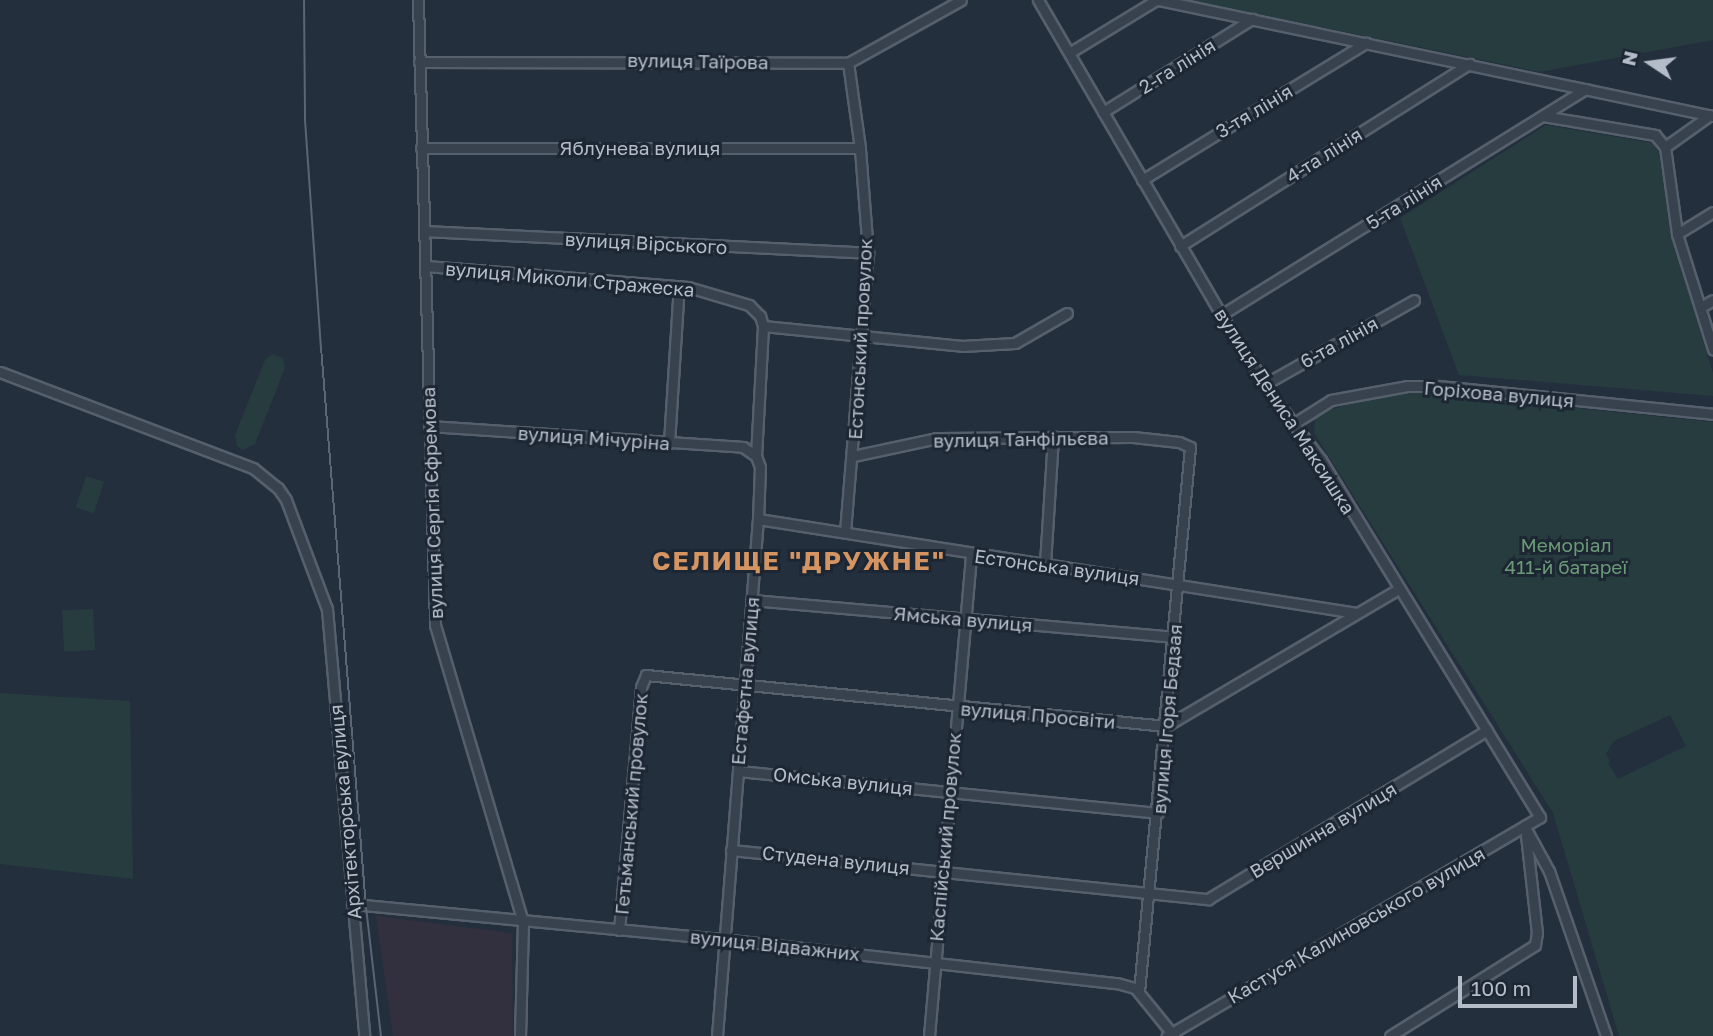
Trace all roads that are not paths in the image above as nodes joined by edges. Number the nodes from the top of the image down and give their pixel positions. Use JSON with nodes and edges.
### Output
{"nodes":[{"id":1,"x":418,"y":0,"type":"edge"},
{"id":2,"x":961,"y":0,"type":"edge"},
{"id":3,"x":1038,"y":0,"type":"edge"},
{"id":4,"x":1158,"y":0,"type":"edge"},
{"id":5,"x":1252,"y":19,"type":"junction"},
{"id":6,"x":1366,"y":43,"type":"junction"},
{"id":7,"x":1069,"y":53,"type":"junction"},
{"id":8,"x":419,"y":62,"type":"junction"},
{"id":9,"x":848,"y":63,"type":"junction"},
{"id":10,"x":1469,"y":64,"type":"junction"},
{"id":11,"x":1586,"y":89,"type":"junction"},
{"id":12,"x":1103,"y":112,"type":"junction"},
{"id":13,"x":1543,"y":116,"type":"junction"},
{"id":14,"x":1712,"y":116,"type":"edge"},
{"id":15,"x":1665,"y":147,"type":"junction"},
{"id":16,"x":421,"y":148,"type":"junction"},
{"id":17,"x":860,"y":148,"type":"junction"},
{"id":18,"x":1142,"y":180,"type":"junction"},
{"id":19,"x":1713,"y":212,"type":"edge"},
{"id":20,"x":424,"y":231,"type":"junction"},
{"id":21,"x":1677,"y":234,"type":"junction"},
{"id":22,"x":1180,"y":246,"type":"junction"},
{"id":23,"x":868,"y":253,"type":"junction"},
{"id":24,"x":426,"y":266,"type":"junction"},
{"id":25,"x":679,"y":286,"type":"junction"},
{"id":26,"x":1414,"y":300,"type":"dead end"},
{"id":27,"x":1713,"y":300,"type":"edge"},
{"id":28,"x":1701,"y":307,"type":"junction"},
{"id":29,"x":1067,"y":313,"type":"dead end"},
{"id":30,"x":1221,"y":314,"type":"junction"},
{"id":31,"x":764,"y":326,"type":"junction"},
{"id":32,"x":863,"y":338,"type":"junction"},
{"id":33,"x":1713,"y":349,"type":"edge"},
{"id":34,"x":0,"y":372,"type":"edge"},
{"id":35,"x":1265,"y":384,"type":"junction"},
{"id":36,"x":1713,"y":414,"type":"edge"},
{"id":37,"x":1293,"y":424,"type":"junction"},
{"id":38,"x":429,"y":426,"type":"junction"},
{"id":39,"x":1053,"y":436,"type":"junction"},
{"id":40,"x":669,"y":443,"type":"junction"},
{"id":41,"x":1190,"y":447,"type":"joint"},
{"id":42,"x":756,"y":456,"type":"junction"},
{"id":43,"x":853,"y":456,"type":"junction"},
{"id":44,"x":758,"y":519,"type":"junction"},
{"id":45,"x":845,"y":532,"type":"junction"},
{"id":46,"x":971,"y":554,"type":"junction"},
{"id":47,"x":1045,"y":564,"type":"junction"},
{"id":48,"x":1179,"y":585,"type":"junction"},
{"id":49,"x":1399,"y":589,"type":"junction"},
{"id":50,"x":752,"y":600,"type":"junction"},
{"id":51,"x":1357,"y":613,"type":"junction"},
{"id":52,"x":964,"y":620,"type":"junction"},
{"id":53,"x":1175,"y":637,"type":"junction"},
{"id":54,"x":643,"y":679,"type":"joint"},
{"id":55,"x":746,"y":684,"type":"junction"},
{"id":56,"x":956,"y":708,"type":"junction"},
{"id":57,"x":1166,"y":726,"type":"junction"},
{"id":58,"x":1487,"y":730,"type":"junction"},
{"id":59,"x":738,"y":771,"type":"junction"},
{"id":60,"x":948,"y":792,"type":"junction"},
{"id":61,"x":1157,"y":813,"type":"junction"},
{"id":62,"x":1540,"y":817,"type":"joint"},
{"id":63,"x":1525,"y":826,"type":"junction"},
{"id":64,"x":731,"y":850,"type":"junction"},
{"id":65,"x":942,"y":871,"type":"junction"},
{"id":66,"x":1150,"y":894,"type":"junction"},
{"id":67,"x":352,"y":904,"type":"junction"},
{"id":68,"x":523,"y":922,"type":"junction"},
{"id":69,"x":620,"y":930,"type":"junction"},
{"id":70,"x":722,"y":939,"type":"junction"},
{"id":71,"x":934,"y":961,"type":"junction"},
{"id":72,"x":1139,"y":992,"type":"junction"},
{"id":73,"x":1171,"y":1035,"type":"edge"},
{"id":74,"x":364,"y":1036,"type":"edge"},
{"id":75,"x":520,"y":1036,"type":"edge"},
{"id":76,"x":717,"y":1036,"type":"edge"},
{"id":77,"x":929,"y":1036,"type":"edge"},
{"id":78,"x":1390,"y":1036,"type":"edge"},
{"id":79,"x":1606,"y":1036,"type":"edge"}],
"edges":[{"from":1,"to":8,"type":"street","name":"вулиця Сергія Єфремова"},
{"from":2,"to":9,"type":"street","name":"вулиця Таїрова"},
{"from":3,"to":7,"type":"street","name":"вулиця Дениса Максишка"},
{"from":4,"to":5,"type":"street"},
{"from":4,"to":7,"type":"street"},
{"from":5,"to":6,"type":"street"},
{"from":5,"to":12,"type":"street","name":"2-га лінія"},
{"from":6,"to":10,"type":"street"},
{"from":6,"to":18,"type":"street","name":"3-тя лінія"},
{"from":7,"to":12,"type":"street","name":"вулиця Дениса Максишка"},
{"from":8,"to":9,"type":"street","name":"вулиця Таїрова"},
{"from":8,"to":16,"type":"street","name":"вулиця Сергія Єфремова"},
{"from":9,"to":17,"type":"street","name":"Естонський провулок"},
{"from":10,"to":11,"type":"street"},
{"from":10,"to":22,"type":"street","name":"4-та лінія"},
{"from":11,"to":13,"type":"street","name":"5-та лінія"},
{"from":11,"to":14,"type":"street"},
{"from":12,"to":18,"type":"street","name":"вулиця Дениса Максишка"},
{"from":13,"to":15,"type":"street"},
{"from":13,"to":30,"type":"street","name":"5-та лінія"},
{"from":14,"to":15,"type":"street"},
{"from":15,"to":21,"type":"street"},
{"from":16,"to":17,"type":"street","name":"Яблунева вулиця"},
{"from":16,"to":20,"type":"street","name":"вулиця Сергія Єфремова"},
{"from":17,"to":23,"type":"street","name":"Естонський провулок"},
{"from":18,"to":22,"type":"street","name":"вулиця Дениса Максишка"},
{"from":19,"to":21,"type":"street"},
{"from":20,"to":23,"type":"street","name":"вулиця Вірського"},
{"from":20,"to":24,"type":"street","name":"вулиця Сергія Єфремова"},
{"from":21,"to":28,"type":"street"},
{"from":22,"to":30,"type":"street","name":"вулиця Дениса Максишка"},
{"from":23,"to":32,"type":"street","name":"Естонський провулок"},
{"from":24,"to":25,"type":"street","name":"вулиця Миколи Стражеска"},
{"from":24,"to":38,"type":"street","name":"вулиця Сергія Єфремова"},
{"from":25,"to":31,"type":"street","name":"вулиця Миколи Стражеска"},
{"from":25,"to":40,"type":"street"},
{"from":26,"to":35,"type":"street","name":"6-та лінія"},
{"from":27,"to":28,"type":"street"},
{"from":28,"to":33,"type":"street"},
{"from":29,"to":32,"type":"street"},
{"from":30,"to":35,"type":"street","name":"вулиця Дениса Максишка"},
{"from":31,"to":32,"type":"street"},
{"from":31,"to":42,"type":"street","name":"Естафетна вулиця"},
{"from":32,"to":43,"type":"street","name":"Естонський провулок"},
{"from":34,"to":67,"type":"street","name":"Архітекторська вулиця"},
{"from":35,"to":37,"type":"street","name":"вулиця Дениса Максишка"},
{"from":36,"to":37,"type":"street","name":"Горіхова вулиця"},
{"from":37,"to":49,"type":"street","name":"вулиця Дениса Максишка"},
{"from":38,"to":40,"type":"street","name":"вулиця Мічуріна"},
{"from":38,"to":68,"type":"street","name":"вулиця Сергія Єфремова"},
{"from":39,"to":41,"type":"street","name":"вулиця Танфільєва"},
{"from":39,"to":43,"type":"street","name":"вулиця Танфільєва"},
{"from":39,"to":47,"type":"street"},
{"from":40,"to":42,"type":"street","name":"вулиця Мічуріна"},
{"from":41,"to":48,"type":"street","name":"вулиця Ігоря Бедзая"},
{"from":42,"to":44,"type":"street","name":"Естафетна вулиця"},
{"from":43,"to":45,"type":"street","name":"Естонський провулок"},
{"from":44,"to":45,"type":"street","name":"Естонська вулиця"},
{"from":44,"to":50,"type":"street","name":"Естафетна вулиця"},
{"from":45,"to":46,"type":"street","name":"Естонська вулиця"},
{"from":46,"to":47,"type":"street","name":"Естонська вулиця"},
{"from":46,"to":52,"type":"street","name":"Каспійський провулок"},
{"from":47,"to":48,"type":"street","name":"Естонська вулиця"},
{"from":48,"to":51,"type":"street","name":"Естонська вулиця"},
{"from":48,"to":53,"type":"street","name":"вулиця Ігоря Бедзая"},
{"from":49,"to":51,"type":"street"},
{"from":49,"to":58,"type":"street","name":"вулиця Дениса Максишка"},
{"from":50,"to":52,"type":"street","name":"Ямська вулиця"},
{"from":50,"to":55,"type":"street","name":"Естафетна вулиця"},
{"from":51,"to":57,"type":"street"},
{"from":52,"to":53,"type":"street","name":"Ямська вулиця"},
{"from":52,"to":56,"type":"street","name":"Каспійський провулок"},
{"from":53,"to":57,"type":"street","name":"вулиця Ігоря Бедзая"},
{"from":54,"to":55,"type":"street","name":"вулиця Просвіти"},
{"from":54,"to":69,"type":"street","name":"Гетьманський провулок"},
{"from":55,"to":56,"type":"street","name":"вулиця Просвіти"},
{"from":55,"to":59,"type":"street","name":"Естафетна вулиця"},
{"from":56,"to":57,"type":"street","name":"вулиця Просвіти"},
{"from":56,"to":60,"type":"street","name":"Каспійський провулок"},
{"from":57,"to":61,"type":"street","name":"вулиця Ігоря Бедзая"},
{"from":58,"to":62,"type":"street","name":"вулиця Дениса Максишка"},
{"from":58,"to":66,"type":"street","name":"Вершинна вулиця"},
{"from":59,"to":60,"type":"street","name":"Омська вулиця"},
{"from":59,"to":64,"type":"street","name":"Естафетна вулиця"},
{"from":60,"to":61,"type":"street","name":"Омська вулиця"},
{"from":60,"to":65,"type":"street","name":"Каспійський провулок"},
{"from":61,"to":66,"type":"street","name":"вулиця Ігоря Бедзая"},
{"from":62,"to":63,"type":"street","name":"Кастуся Калиновського вулиця"},
{"from":63,"to":73,"type":"street","name":"Кастуся Калиновського вулиця"},
{"from":63,"to":78,"type":"street"},
{"from":63,"to":79,"type":"street"},
{"from":64,"to":65,"type":"street","name":"Студена вулиця"},
{"from":64,"to":70,"type":"street","name":"Естафетна вулиця"},
{"from":65,"to":66,"type":"street","name":"Студена вулиця"},
{"from":65,"to":71,"type":"street","name":"Каспійський провулок"},
{"from":66,"to":72,"type":"street","name":"вулиця Ігоря Бедзая"},
{"from":67,"to":68,"type":"street","name":"вулиця Відважних"},
{"from":67,"to":74,"type":"street","name":"Архітекторська вулиця"},
{"from":68,"to":69,"type":"street","name":"вулиця Відважних"},
{"from":68,"to":75,"type":"street","name":"вулиця Сергія Єфремова"},
{"from":69,"to":70,"type":"street","name":"вулиця Відважних"},
{"from":70,"to":71,"type":"street","name":"вулиця Відважних"},
{"from":70,"to":76,"type":"street","name":"Естафетна вулиця"},
{"from":71,"to":72,"type":"street","name":"вулиця Відважних"},
{"from":71,"to":77,"type":"street","name":"Каспійський провулок"},
{"from":72,"to":73,"type":"street"}]}
